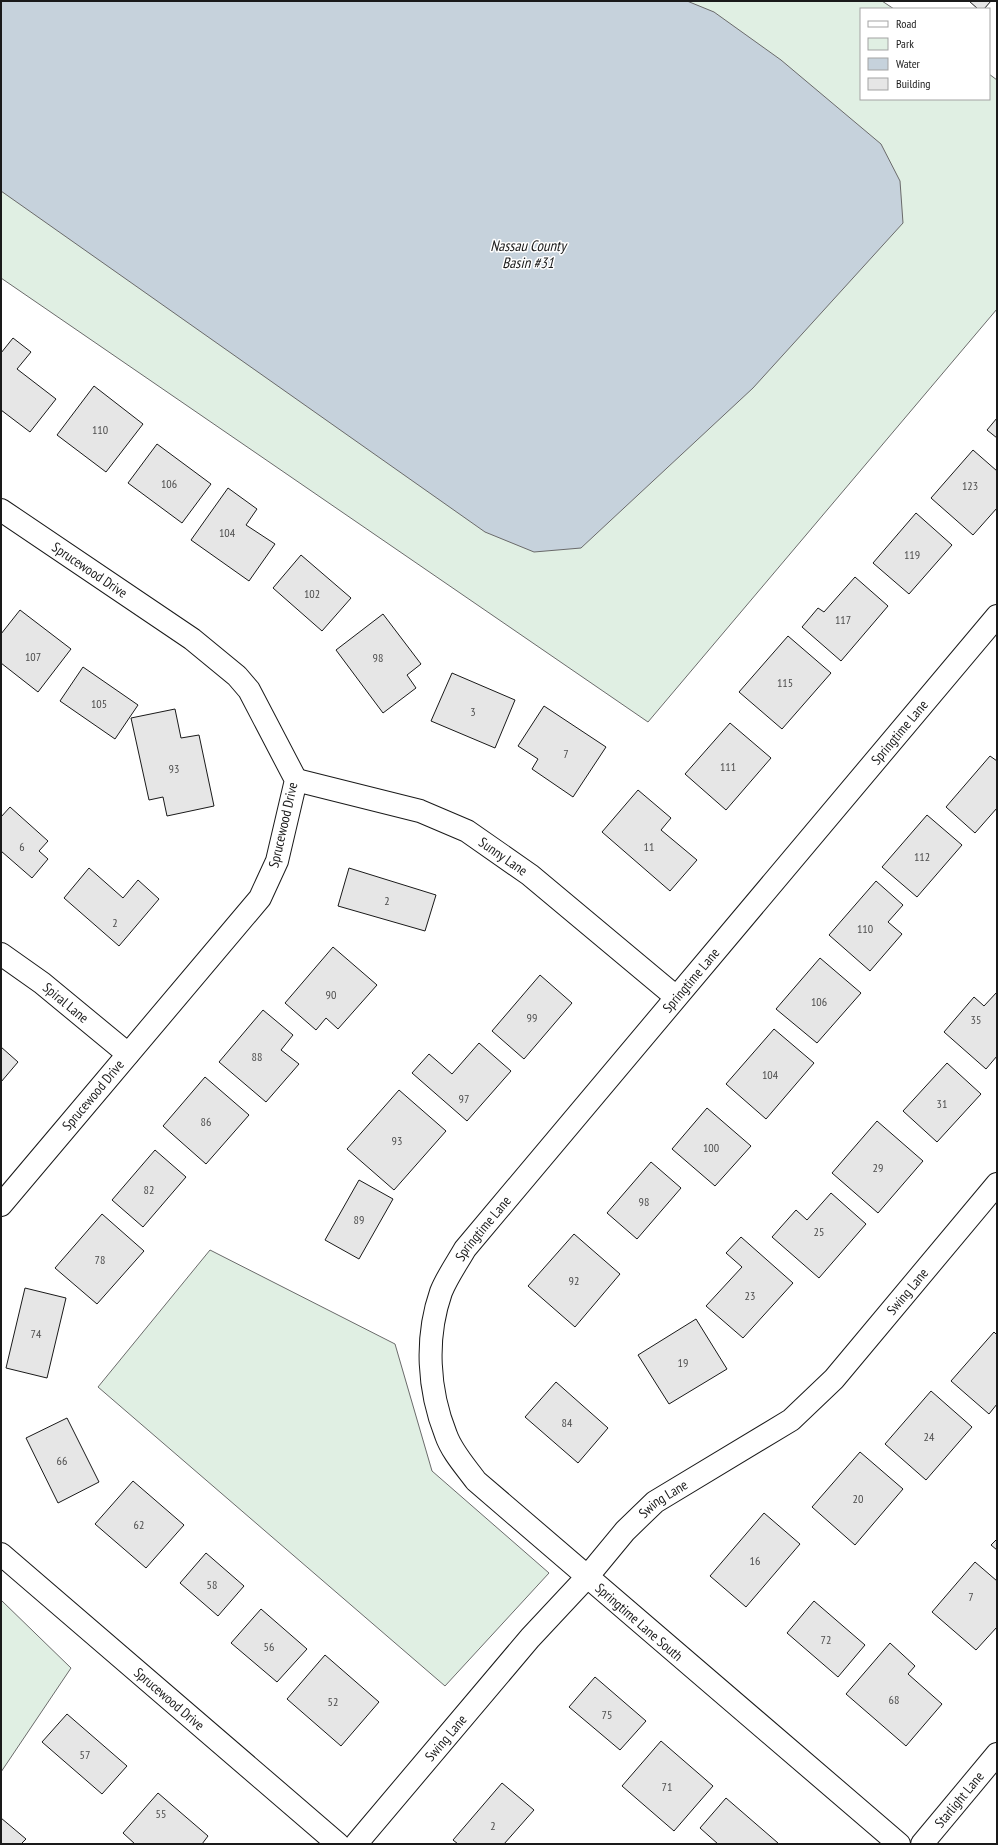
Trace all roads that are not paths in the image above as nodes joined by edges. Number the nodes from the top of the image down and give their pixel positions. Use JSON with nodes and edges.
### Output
{"nodes":[{"id":1,"x":1,"y":510,"type":"edge"},
{"id":2,"x":997,"y":616,"type":"edge"},
{"id":3,"x":296,"y":780,"type":"junction"},
{"id":4,"x":1,"y":954,"type":"edge"},
{"id":5,"x":676,"y":997,"type":"junction"},
{"id":6,"x":128,"y":1054,"type":"junction"},
{"id":7,"x":997,"y":1184,"type":"edge"},
{"id":8,"x":1,"y":1205,"type":"edge"},
{"id":9,"x":431,"y":1366,"type":"joint"},
{"id":10,"x":1,"y":1554,"type":"edge"},
{"id":11,"x":587,"y":1577,"type":"junction"},
{"id":12,"x":997,"y":1754,"type":"edge"},
{"id":13,"x":338,"y":1844,"type":"edge"},
{"id":14,"x":356,"y":1844,"type":"edge"},
{"id":15,"x":899,"y":1844,"type":"edge"},
{"id":16,"x":922,"y":1844,"type":"edge"}],
"edges":[{"from":1,"to":3,"type":"street","name":"Sprucewood Drive"},
{"from":2,"to":5,"type":"street","name":"Springtime Lane"},
{"from":3,"to":5,"type":"street","name":"Sunny Lane"},
{"from":3,"to":6,"type":"street","name":"Sprucewood Drive"},
{"from":4,"to":6,"type":"street","name":"Spiral Lane"},
{"from":5,"to":9,"type":"street","name":"Springtime Lane"},
{"from":6,"to":8,"type":"street","name":"Sprucewood Drive"},
{"from":7,"to":11,"type":"street","name":"Swing Lane"},
{"from":9,"to":11,"type":"street","name":"Springtime Lane South"},
{"from":10,"to":13,"type":"street","name":"Sprucewood Drive"},
{"from":11,"to":14,"type":"street","name":"Swing Lane"},
{"from":11,"to":15,"type":"street","name":"Springtime Lane South"},
{"from":12,"to":16,"type":"street","name":"Starlight Lane"}]}
